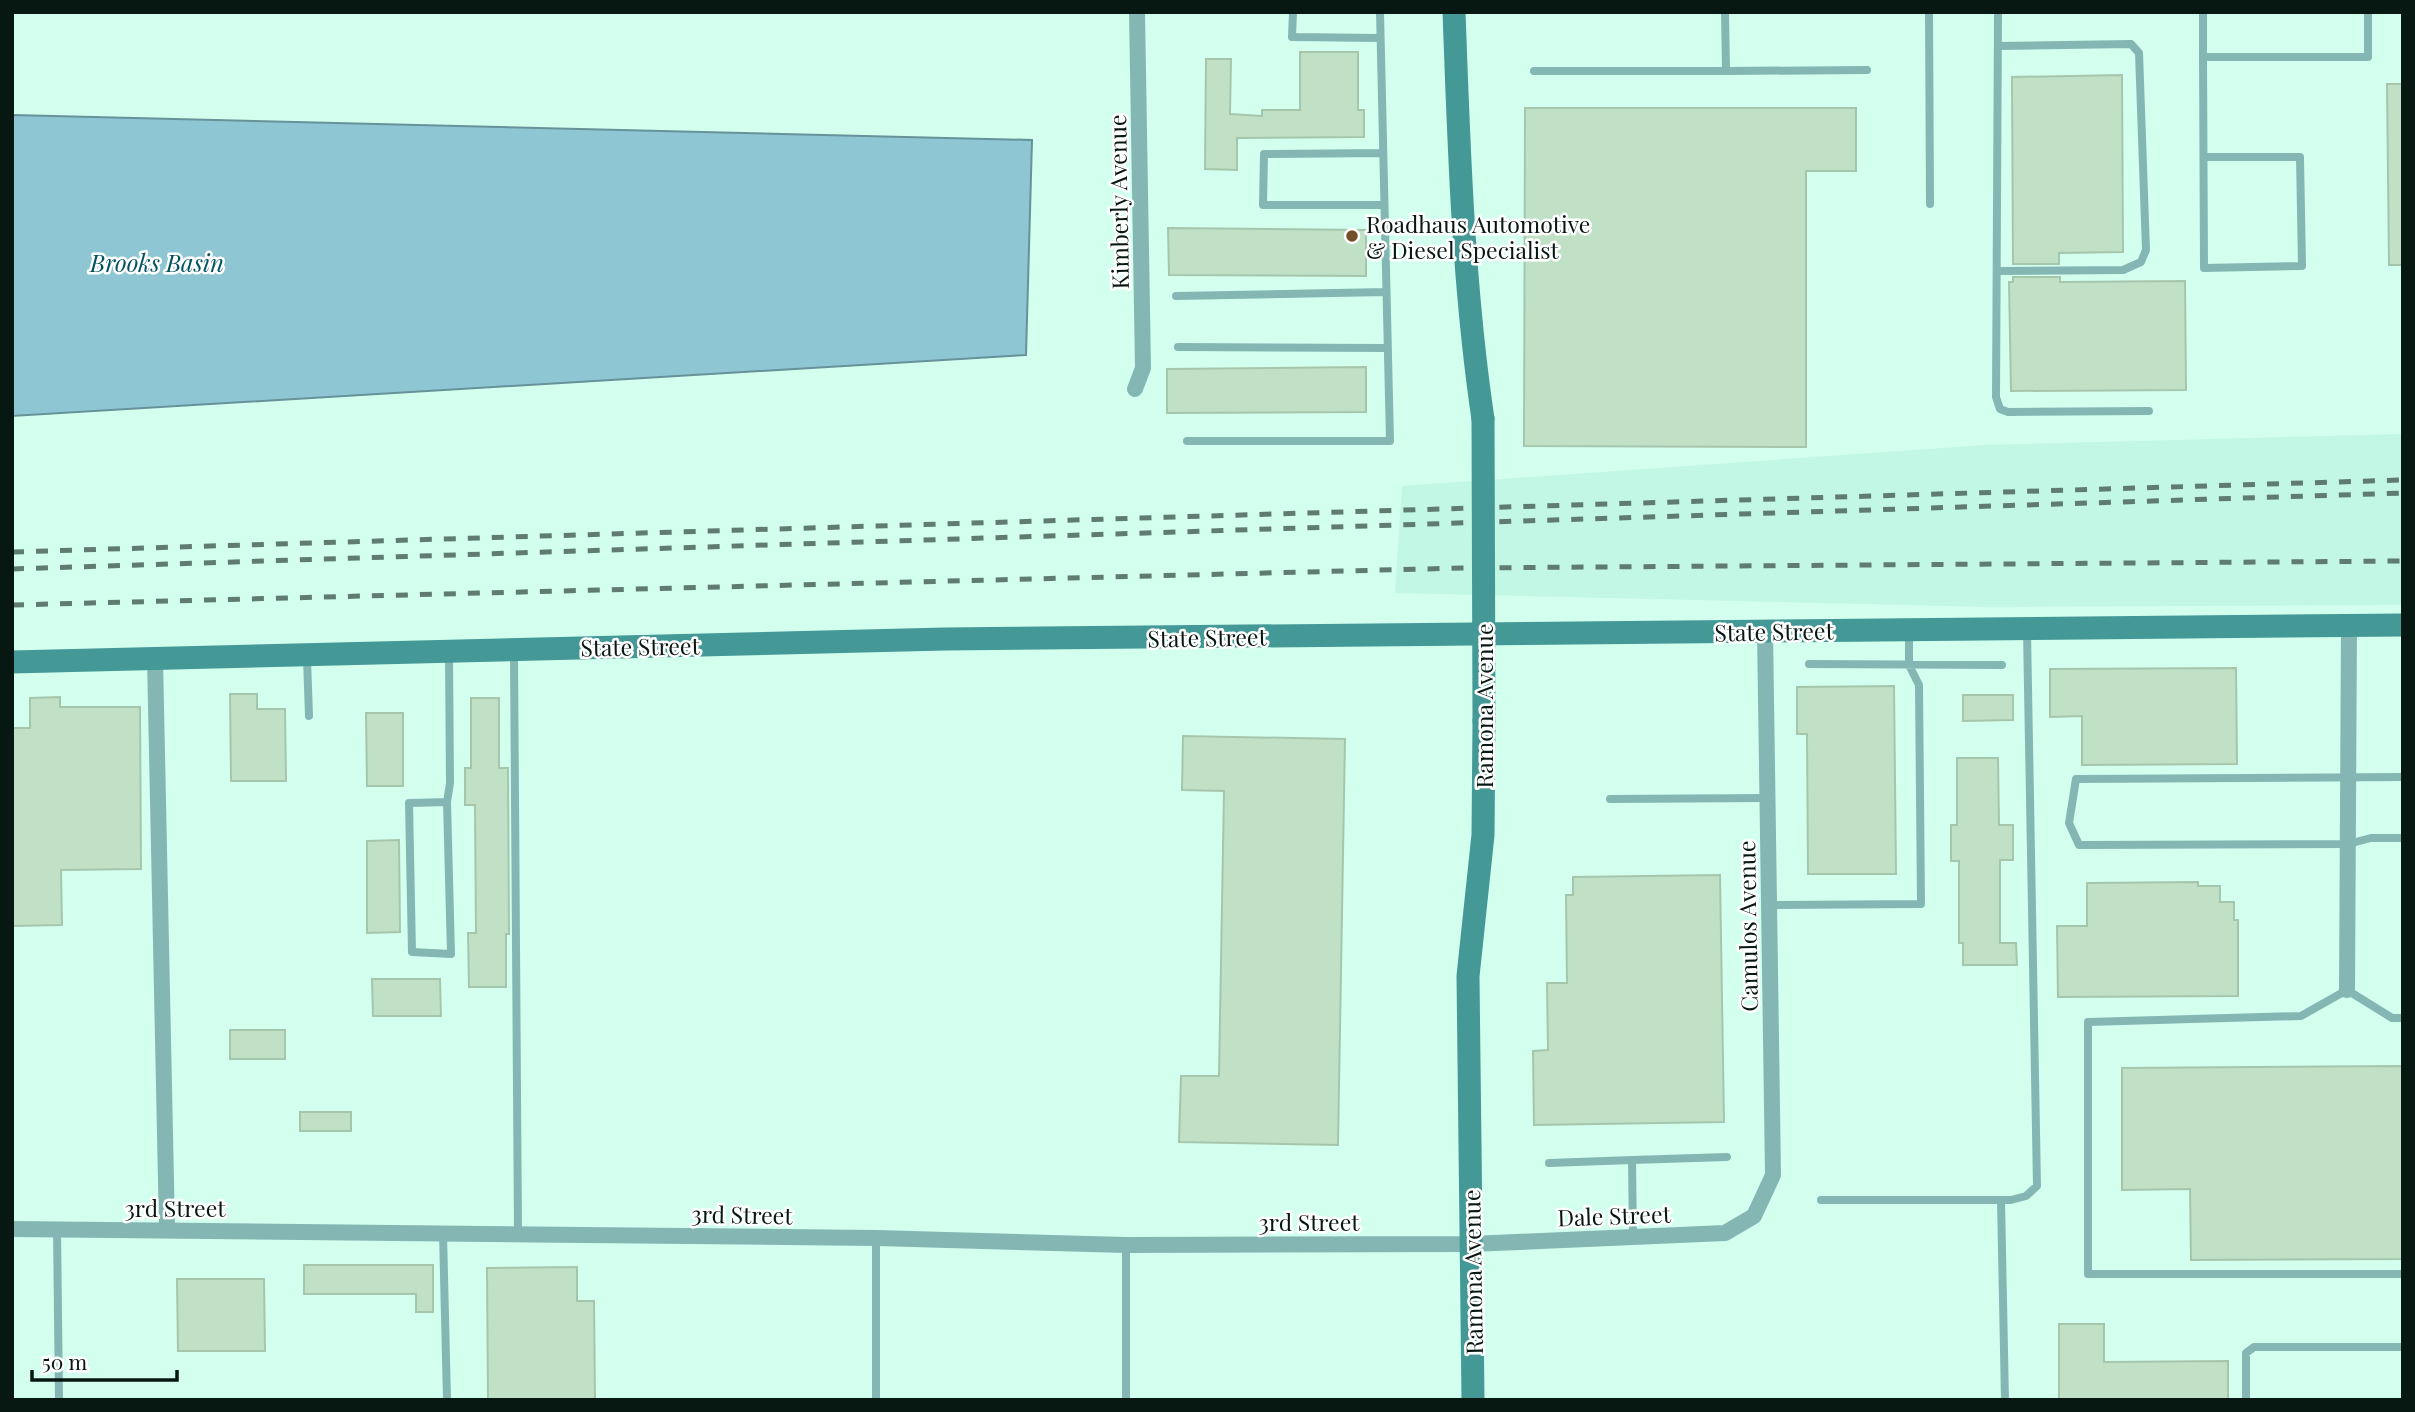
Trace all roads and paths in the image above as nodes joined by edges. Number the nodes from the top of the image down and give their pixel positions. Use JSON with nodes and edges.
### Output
{"nodes":[{"id":1,"x":1137,"y":12,"type":"edge"},
{"id":2,"x":1293,"y":12,"type":"edge"},
{"id":3,"x":1380,"y":12,"type":"edge"},
{"id":4,"x":1454,"y":12,"type":"edge"},
{"id":5,"x":1725,"y":12,"type":"edge"},
{"id":6,"x":1929,"y":12,"type":"edge"},
{"id":7,"x":1998,"y":12,"type":"edge"},
{"id":8,"x":2203,"y":12,"type":"edge"},
{"id":9,"x":2368,"y":12,"type":"edge"},
{"id":10,"x":1380,"y":38,"type":"junction"},
{"id":11,"x":1998,"y":46,"type":"junction"},
{"id":12,"x":2203,"y":57,"type":"junction"},
{"id":13,"x":1867,"y":70,"type":"dead end"},
{"id":14,"x":1534,"y":71,"type":"dead end"},
{"id":15,"x":1726,"y":71,"type":"junction"},
{"id":16,"x":1383,"y":153,"type":"junction"},
{"id":17,"x":2204,"y":157,"type":"junction"},
{"id":18,"x":1930,"y":204,"type":"dead end"},
{"id":19,"x":1384,"y":205,"type":"junction"},
{"id":20,"x":1997,"y":271,"type":"junction"},
{"id":21,"x":1386,"y":292,"type":"junction"},
{"id":22,"x":1176,"y":296,"type":"dead end"},
{"id":23,"x":1178,"y":348,"type":"dead end"},
{"id":24,"x":1387,"y":348,"type":"junction"},
{"id":25,"x":1135,"y":389,"type":"dead end"},
{"id":26,"x":2149,"y":411,"type":"dead end"},
{"id":27,"x":1187,"y":441,"type":"dead end"},
{"id":28,"x":2403,"y":625,"type":"edge"},
{"id":29,"x":2349,"y":626,"type":"junction"},
{"id":30,"x":2027,"y":629,"type":"junction"},
{"id":31,"x":1909,"y":630,"type":"junction"},
{"id":32,"x":1765,"y":631,"type":"junction"},
{"id":33,"x":514,"y":649,"type":"junction"},
{"id":34,"x":449,"y":651,"type":"junction"},
{"id":35,"x":307,"y":654,"type":"junction"},
{"id":36,"x":155,"y":658,"type":"junction"},
{"id":37,"x":12,"y":662,"type":"edge"},
{"id":38,"x":1809,"y":664,"type":"dead end"},
{"id":39,"x":1909,"y":665,"type":"junction"},
{"id":40,"x":2002,"y":666,"type":"dead end"},
{"id":41,"x":309,"y":716,"type":"dead end"},
{"id":42,"x":2403,"y":776,"type":"edge"},
{"id":43,"x":2348,"y":777,"type":"junction"},
{"id":44,"x":1769,"y":798,"type":"junction"},
{"id":45,"x":1610,"y":799,"type":"dead end"},
{"id":46,"x":447,"y":802,"type":"junction"},
{"id":47,"x":2403,"y":838,"type":"edge"},
{"id":48,"x":2347,"y":844,"type":"junction"},
{"id":49,"x":1770,"y":905,"type":"junction"},
{"id":50,"x":2347,"y":989,"type":"junction"},
{"id":51,"x":2403,"y":1018,"type":"edge"},
{"id":52,"x":1727,"y":1157,"type":"dead end"},
{"id":53,"x":1632,"y":1160,"type":"junction"},
{"id":54,"x":1549,"y":1163,"type":"dead end"},
{"id":55,"x":1821,"y":1200,"type":"dead end"},
{"id":56,"x":2001,"y":1200,"type":"junction"},
{"id":57,"x":1754,"y":1216,"type":"joint"},
{"id":58,"x":12,"y":1229,"type":"edge"},
{"id":59,"x":57,"y":1229,"type":"junction"},
{"id":60,"x":167,"y":1229,"type":"junction"},
{"id":61,"x":443,"y":1233,"type":"junction"},
{"id":62,"x":517,"y":1234,"type":"junction"},
{"id":63,"x":1633,"y":1237,"type":"junction"},
{"id":64,"x":876,"y":1238,"type":"junction"},
{"id":65,"x":1471,"y":1244,"type":"junction"},
{"id":66,"x":1126,"y":1245,"type":"junction"},
{"id":67,"x":2403,"y":1274,"type":"edge"},
{"id":68,"x":2403,"y":1347,"type":"edge"},
{"id":69,"x":59,"y":1400,"type":"edge"},
{"id":70,"x":447,"y":1400,"type":"edge"},
{"id":71,"x":876,"y":1400,"type":"edge"},
{"id":72,"x":1126,"y":1400,"type":"edge"},
{"id":73,"x":1473,"y":1400,"type":"edge"},
{"id":74,"x":2005,"y":1400,"type":"edge"},
{"id":75,"x":2246,"y":1400,"type":"edge"}],
"edges":[{"from":1,"to":25,"type":"street","name":"Kimberly Avenue"},
{"from":2,"to":10,"type":"lane"},
{"from":3,"to":10,"type":"lane"},
{"from":4,"to":65,"type":"street","name":"Ramona Avenue","bridge":true},
{"from":5,"to":15,"type":"lane"},
{"from":6,"to":18,"type":"lane"},
{"from":7,"to":11,"type":"lane"},
{"from":8,"to":12,"type":"lane"},
{"from":9,"to":12,"type":"lane"},
{"from":10,"to":16,"type":"lane"},
{"from":11,"to":20,"type":"lane"},
{"from":11,"to":20,"type":"lane"},
{"from":12,"to":17,"type":"lane"},
{"from":13,"to":15,"type":"lane"},
{"from":14,"to":15,"type":"lane"},
{"from":16,"to":19,"type":"lane"},
{"from":16,"to":19,"type":"lane"},
{"from":17,"to":17,"type":"lane"},
{"from":19,"to":21,"type":"lane"},
{"from":20,"to":26,"type":"lane"},
{"from":21,"to":22,"type":"lane"},
{"from":21,"to":24,"type":"lane"},
{"from":23,"to":24,"type":"lane"},
{"from":24,"to":27,"type":"lane"},
{"from":28,"to":29,"type":"street","name":"State Street"},
{"from":29,"to":30,"type":"street","name":"State Street"},
{"from":29,"to":43,"type":"street"},
{"from":30,"to":31,"type":"street","name":"State Street"},
{"from":30,"to":56,"type":"lane"},
{"from":31,"to":32,"type":"street","name":"State Street"},
{"from":31,"to":39,"type":"lane"},
{"from":32,"to":33,"type":"street","name":"State Street"},
{"from":32,"to":44,"type":"street","name":"Camulos Avenue"},
{"from":33,"to":34,"type":"street","name":"State Street"},
{"from":33,"to":62,"type":"lane"},
{"from":34,"to":35,"type":"street","name":"State Street"},
{"from":34,"to":46,"type":"lane"},
{"from":35,"to":36,"type":"street","name":"State Street"},
{"from":35,"to":41,"type":"lane"},
{"from":36,"to":37,"type":"street","name":"State Street"},
{"from":36,"to":60,"type":"street"},
{"from":38,"to":39,"type":"lane"},
{"from":39,"to":40,"type":"lane"},
{"from":39,"to":49,"type":"lane"},
{"from":42,"to":43,"type":"lane"},
{"from":43,"to":48,"type":"street"},
{"from":43,"to":48,"type":"lane"},
{"from":44,"to":45,"type":"lane"},
{"from":44,"to":49,"type":"street","name":"Camulos Avenue"},
{"from":46,"to":46,"type":"lane"},
{"from":47,"to":48,"type":"lane"},
{"from":48,"to":50,"type":"street"},
{"from":49,"to":57,"type":"street","name":"Camulos Avenue"},
{"from":50,"to":51,"type":"lane"},
{"from":50,"to":67,"type":"lane"},
{"from":52,"to":53,"type":"lane"},
{"from":53,"to":54,"type":"lane"},
{"from":53,"to":63,"type":"lane"},
{"from":55,"to":56,"type":"lane"},
{"from":56,"to":74,"type":"lane"},
{"from":57,"to":63,"type":"street","name":"Dale Street"},
{"from":58,"to":59,"type":"street","name":"3rd Street"},
{"from":59,"to":60,"type":"street","name":"3rd Street"},
{"from":59,"to":69,"type":"lane"},
{"from":60,"to":61,"type":"street","name":"3rd Street"},
{"from":61,"to":62,"type":"street","name":"3rd Street"},
{"from":61,"to":70,"type":"lane"},
{"from":62,"to":64,"type":"street","name":"3rd Street"},
{"from":63,"to":65,"type":"street","name":"Dale Street"},
{"from":64,"to":66,"type":"street","name":"3rd Street"},
{"from":64,"to":71,"type":"lane"},
{"from":65,"to":66,"type":"street","name":"3rd Street"},
{"from":65,"to":73,"type":"street","name":"Ramona Avenue"},
{"from":66,"to":72,"type":"lane"},
{"from":68,"to":75,"type":"lane"}]}
